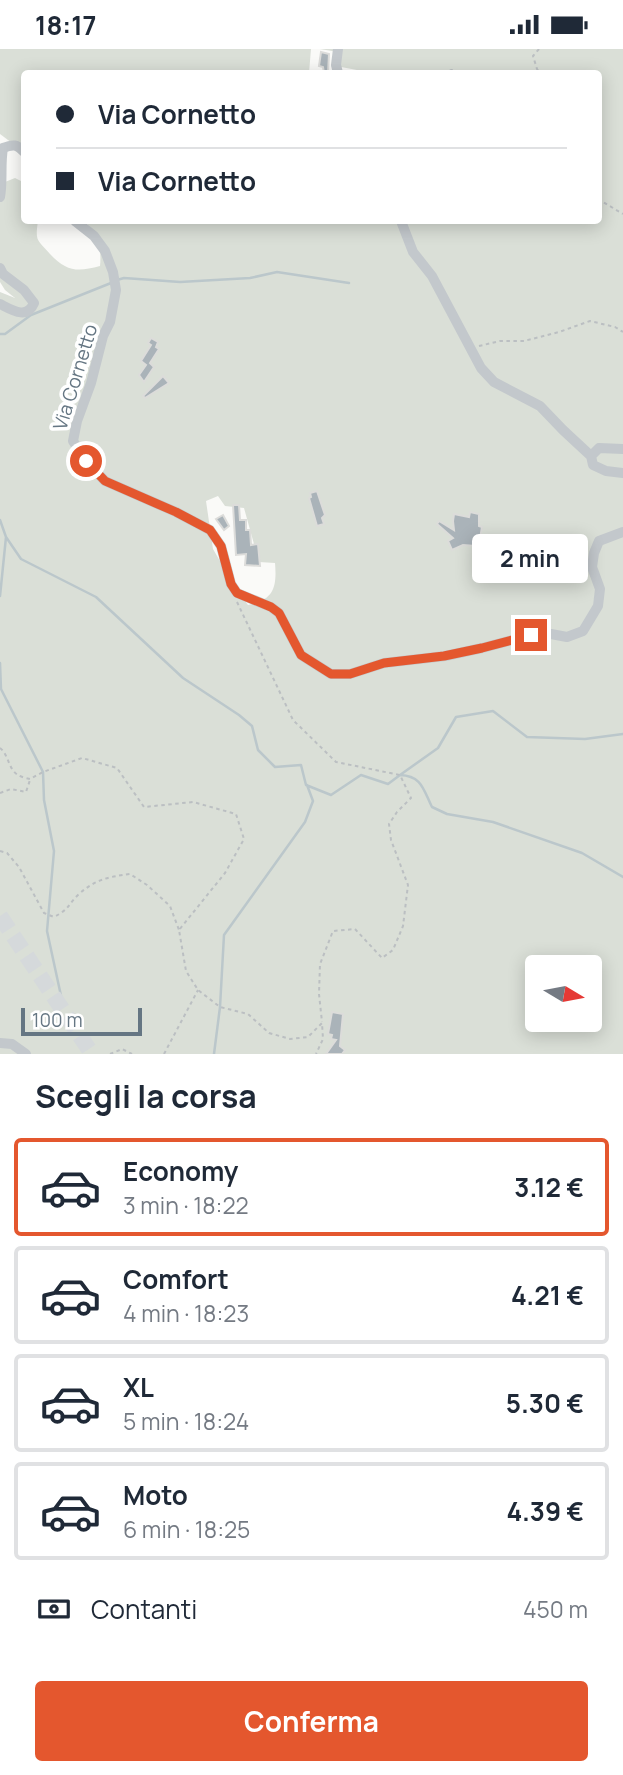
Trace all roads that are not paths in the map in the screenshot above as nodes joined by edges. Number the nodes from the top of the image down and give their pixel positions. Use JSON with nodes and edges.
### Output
{"nodes":[{"id":1,"x":338,"y":49,"type":"edge"},
{"id":2,"x":337,"y":70,"type":"edge"},
{"id":3,"x":21,"y":149,"type":"edge"},
{"id":4,"x":0,"y":197,"type":"edge"},
{"id":5,"x":79,"y":224,"type":"edge"},
{"id":6,"x":402,"y":224,"type":"edge"},
{"id":7,"x":0,"y":268,"type":"edge"},
{"id":8,"x":0,"y":304,"type":"edge"},
{"id":9,"x":623,"y":449,"type":"edge"},
{"id":10,"x":591,"y":456,"type":"junction"},
{"id":11,"x":623,"y":473,"type":"edge"},
{"id":12,"x":623,"y":532,"type":"edge"},
{"id":13,"x":0,"y":1043,"type":"edge"},
{"id":14,"x":26,"y":1054,"type":"edge"}],
"edges":[{"from":1,"to":2,"type":"street"},
{"from":3,"to":4,"type":"street"},
{"from":5,"to":12,"type":"street","name":"Via Cornetto"},
{"from":6,"to":10,"type":"street"},
{"from":7,"to":8,"type":"street"},
{"from":9,"to":10,"type":"street"},
{"from":10,"to":11,"type":"street"},
{"from":13,"to":14,"type":"street"}]}
